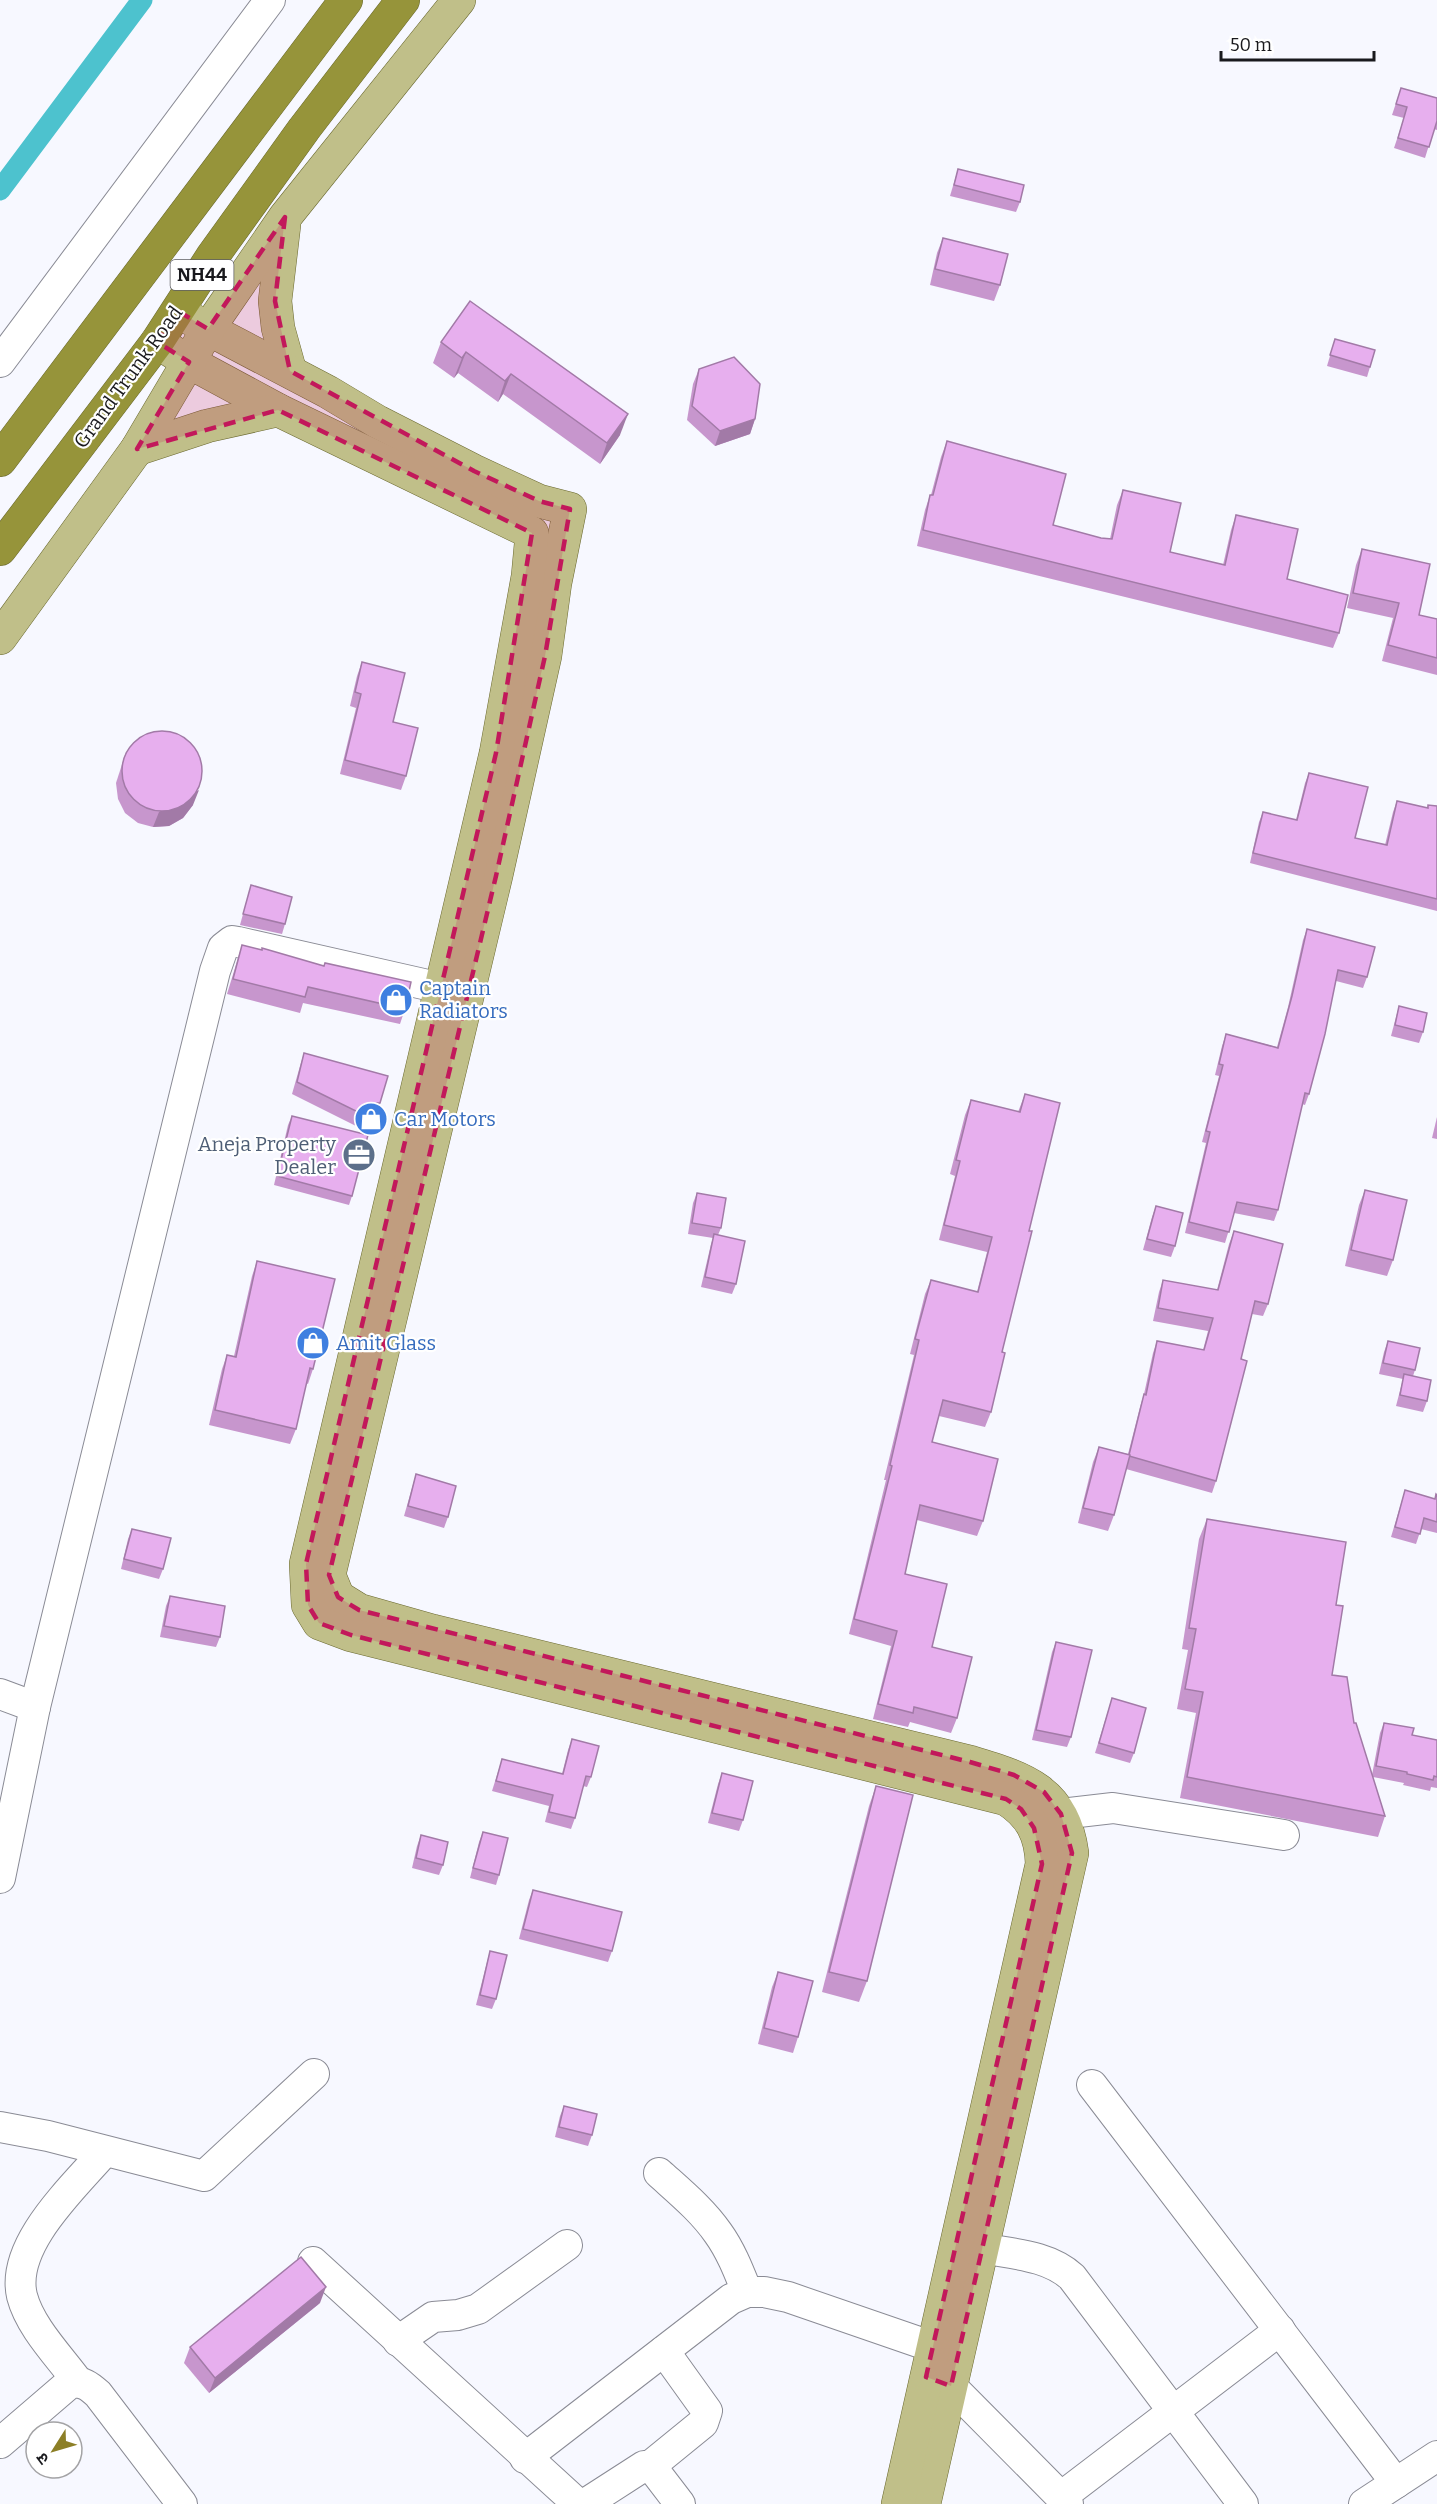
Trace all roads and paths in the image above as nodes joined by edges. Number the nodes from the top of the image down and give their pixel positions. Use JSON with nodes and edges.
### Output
{"nodes":[{"id":1,"x":270,"y":0,"type":"edge"},
{"id":2,"x":346,"y":0,"type":"edge"},
{"id":3,"x":403,"y":0,"type":"edge"},
{"id":4,"x":459,"y":0,"type":"edge"},
{"id":5,"x":285,"y":217,"type":"junction"},
{"id":6,"x":178,"y":311,"type":"junction"},
{"id":7,"x":208,"y":329,"type":"junction"},
{"id":8,"x":156,"y":342,"type":"junction"},
{"id":9,"x":0,"y":362,"type":"edge"},
{"id":10,"x":189,"y":362,"type":"junction"},
{"id":11,"x":290,"y":371,"type":"junction"},
{"id":12,"x":278,"y":410,"type":"junction"},
{"id":13,"x":137,"y":449,"type":"junction"},
{"id":14,"x":0,"y":460,"type":"edge"},
{"id":15,"x":548,"y":537,"type":"junction"},
{"id":16,"x":0,"y":549,"type":"edge"},
{"id":17,"x":0,"y":638,"type":"edge"},
{"id":18,"x":454,"y":987,"type":"junction"},
{"id":19,"x":0,"y":1694,"type":"edge"},
{"id":20,"x":35,"y":1707,"type":"junction"},
{"id":21,"x":1047,"y":1821,"type":"junction"},
{"id":22,"x":1284,"y":1835,"type":"dead end"},
{"id":23,"x":0,"y":1878,"type":"edge"},
{"id":24,"x":314,"y":2074,"type":"dead end"},
{"id":25,"x":1092,"y":2085,"type":"dead end"},
{"id":26,"x":0,"y":2127,"type":"edge"},
{"id":27,"x":104,"y":2152,"type":"junction"},
{"id":28,"x":659,"y":2173,"type":"dead end"},
{"id":29,"x":567,"y":2245,"type":"dead end"},
{"id":30,"x":981,"y":2248,"type":"junction"},
{"id":31,"x":313,"y":2262,"type":"dead end"},
{"id":32,"x":747,"y":2292,"type":"junction"},
{"id":33,"x":1280,"y":2330,"type":"junction"},
{"id":34,"x":398,"y":2341,"type":"junction"},
{"id":35,"x":664,"y":2350,"type":"junction"},
{"id":36,"x":937,"y":2370,"type":"junction"},
{"id":37,"x":78,"y":2382,"type":"junction"},
{"id":38,"x":1173,"y":2410,"type":"junction"},
{"id":39,"x":0,"y":2442,"type":"edge"},
{"id":40,"x":1437,"y":2456,"type":"edge"},
{"id":41,"x":525,"y":2458,"type":"junction"},
{"id":42,"x":649,"y":2467,"type":"junction"},
{"id":43,"x":1396,"y":2483,"type":"junction"},
{"id":44,"x":1065,"y":2500,"type":"edge"},
{"id":45,"x":182,"y":2504,"type":"edge"},
{"id":46,"x":578,"y":2504,"type":"edge"},
{"id":47,"x":585,"y":2504,"type":"edge"},
{"id":48,"x":680,"y":2504,"type":"edge"},
{"id":49,"x":898,"y":2504,"type":"edge"},
{"id":50,"x":924,"y":2504,"type":"edge"},
{"id":51,"x":1243,"y":2504,"type":"edge"},
{"id":52,"x":1364,"y":2504,"type":"edge"}],
"edges":[{"from":1,"to":9,"type":"street"},
{"from":2,"to":14,"type":"highway","number":"NH44"},
{"from":3,"to":6,"type":"highway","name":"Grand Trunk Road","number":"NH44"},
{"from":4,"to":5,"type":"main road"},
{"from":5,"to":7,"type":"main road"},
{"from":5,"to":11,"type":"main road"},
{"from":6,"to":7,"type":"main road"},
{"from":6,"to":8,"type":"highway","name":"Grand Trunk Road","number":"NH44"},
{"from":7,"to":10,"type":"main road"},
{"from":7,"to":11,"type":"main road"},
{"from":8,"to":10,"type":"main road"},
{"from":8,"to":16,"type":"highway","name":"Grand Trunk Road","number":"NH44"},
{"from":10,"to":12,"type":"main road"},
{"from":10,"to":13,"type":"main road"},
{"from":11,"to":15,"type":"main road"},
{"from":12,"to":13,"type":"main road"},
{"from":12,"to":15,"type":"main road"},
{"from":13,"to":17,"type":"main road"},
{"from":15,"to":18,"type":"main road"},
{"from":18,"to":20,"type":"street"},
{"from":18,"to":21,"type":"main road"},
{"from":19,"to":20,"type":"street"},
{"from":20,"to":23,"type":"street"},
{"from":21,"to":22,"type":"street"},
{"from":21,"to":30,"type":"main road"},
{"from":21,"to":36,"type":"main road"},
{"from":24,"to":27,"type":"street"},
{"from":25,"to":33,"type":"street"},
{"from":26,"to":27,"type":"street"},
{"from":27,"to":37,"type":"street"},
{"from":28,"to":32,"type":"street"},
{"from":29,"to":34,"type":"street"},
{"from":30,"to":36,"type":"main road"},
{"from":30,"to":38,"type":"street"},
{"from":31,"to":34,"type":"street"},
{"from":32,"to":35,"type":"street"},
{"from":32,"to":36,"type":"street"},
{"from":33,"to":38,"type":"street"},
{"from":33,"to":43,"type":"street"},
{"from":34,"to":41,"type":"street"},
{"from":35,"to":41,"type":"street"},
{"from":35,"to":42,"type":"street"},
{"from":36,"to":44,"type":"street"},
{"from":36,"to":49,"type":"main road"},
{"from":36,"to":50,"type":"main road"},
{"from":37,"to":39,"type":"street"},
{"from":37,"to":45,"type":"street"},
{"from":38,"to":44,"type":"street"},
{"from":38,"to":51,"type":"street"},
{"from":40,"to":43,"type":"street"},
{"from":41,"to":46,"type":"street"},
{"from":42,"to":47,"type":"street"},
{"from":42,"to":48,"type":"street"},
{"from":43,"to":52,"type":"street"}]}
